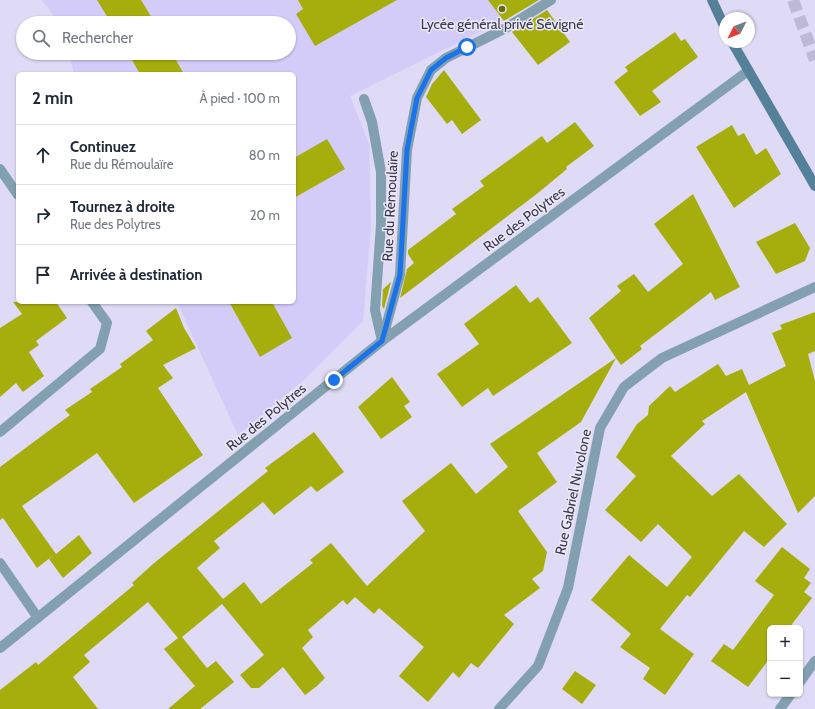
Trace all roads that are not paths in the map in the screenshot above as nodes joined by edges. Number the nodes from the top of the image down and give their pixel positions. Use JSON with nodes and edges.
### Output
{"nodes":[{"id":1,"x":551,"y":0,"type":"edge"},
{"id":2,"x":712,"y":0,"type":"edge"},
{"id":3,"x":719,"y":15,"type":"edge"},
{"id":4,"x":735,"y":48,"type":"edge"},
{"id":5,"x":748,"y":71,"type":"junction"},
{"id":6,"x":364,"y":100,"type":"dead end"},
{"id":7,"x":0,"y":169,"type":"edge"},
{"id":8,"x":815,"y":186,"type":"edge"},
{"id":9,"x":16,"y":192,"type":"edge"},
{"id":10,"x":815,"y":287,"type":"edge"},
{"id":11,"x":93,"y":304,"type":"edge"},
{"id":12,"x":382,"y":341,"type":"junction"},
{"id":13,"x":0,"y":432,"type":"edge"},
{"id":14,"x":0,"y":563,"type":"edge"},
{"id":15,"x":38,"y":618,"type":"junction"},
{"id":16,"x":0,"y":648,"type":"edge"},
{"id":17,"x":815,"y":662,"type":"edge"},
{"id":18,"x":803,"y":678,"type":"edge"},
{"id":19,"x":789,"y":697,"type":"edge"},
{"id":20,"x":499,"y":709,"type":"edge"},
{"id":21,"x":780,"y":709,"type":"edge"}],
"edges":[{"from":1,"to":12,"type":"street","name":"Rue du Rémoulaïre"},
{"from":2,"to":3,"type":"street"},
{"from":4,"to":5,"type":"street"},
{"from":5,"to":8,"type":"street"},
{"from":5,"to":12,"type":"street","name":"Rue des Polytres"},
{"from":6,"to":12,"type":"street"},
{"from":7,"to":9,"type":"street"},
{"from":10,"to":20,"type":"street","name":"Rue Gabriel Nuvolone"},
{"from":11,"to":13,"type":"street"},
{"from":12,"to":15,"type":"street","name":"Rue des Polytres"},
{"from":14,"to":15,"type":"street"},
{"from":15,"to":16,"type":"street","name":"Rue des Polytres"},
{"from":17,"to":18,"type":"street"},
{"from":19,"to":21,"type":"street"}]}
